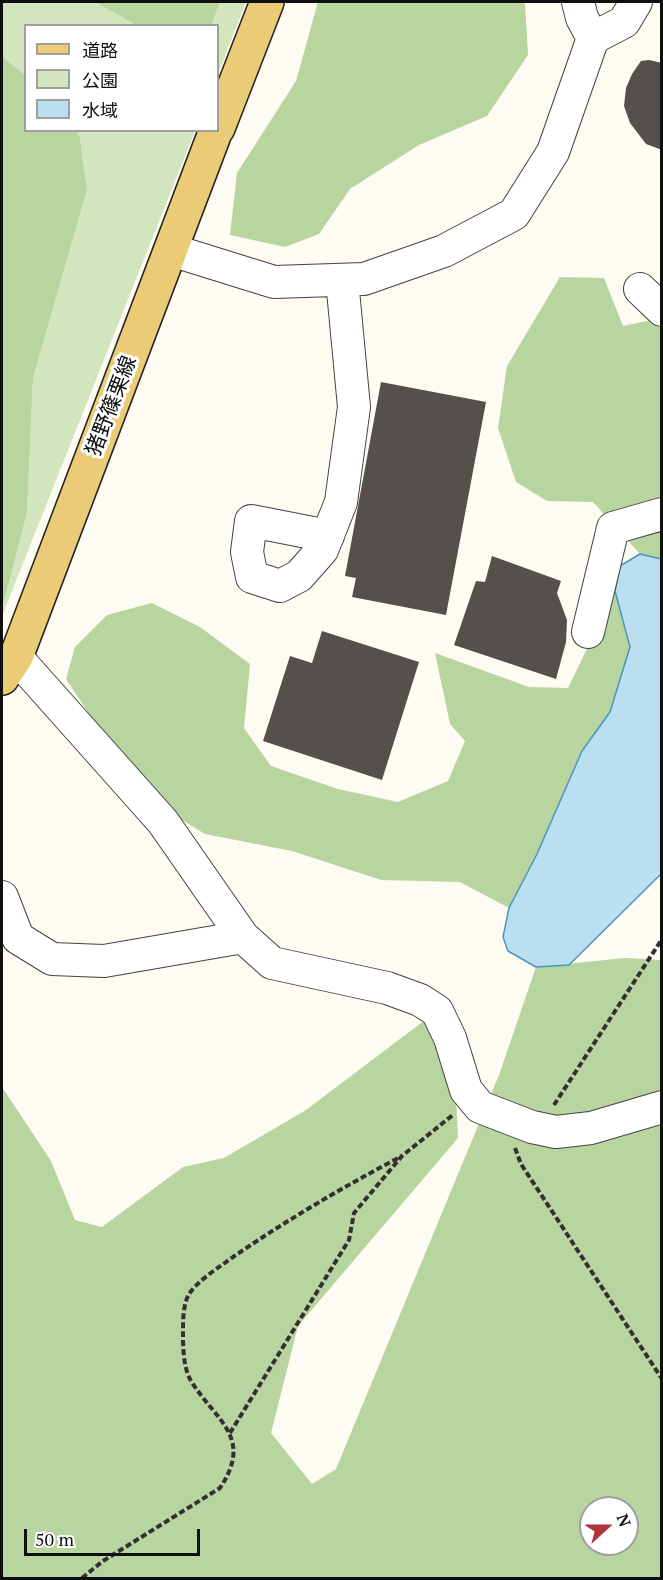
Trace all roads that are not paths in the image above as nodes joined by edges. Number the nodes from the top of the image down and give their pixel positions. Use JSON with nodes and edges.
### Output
{"nodes":[{"id":1,"x":267,"y":2,"type":"edge"},
{"id":2,"x":578,"y":2,"type":"edge"},
{"id":3,"x":636,"y":2,"type":"edge"},
{"id":4,"x":593,"y":38,"type":"junction"},
{"id":5,"x":219,"y":124,"type":"edge"},
{"id":6,"x":216,"y":132,"type":"edge"},
{"id":7,"x":171,"y":250,"type":"junction"},
{"id":8,"x":342,"y":280,"type":"junction"},
{"id":9,"x":662,"y":514,"type":"edge"},
{"id":10,"x":328,"y":536,"type":"dead end"},
{"id":11,"x":588,"y":632,"type":"dead end"},
{"id":12,"x":9,"y":668,"type":"edge"},
{"id":13,"x":2,"y":897,"type":"edge"},
{"id":14,"x":243,"y":937,"type":"junction"},
{"id":15,"x":662,"y":1107,"type":"edge"}],
"edges":[{"from":1,"to":5,"type":"main road","name":"猪野篠栗線"},
{"from":2,"to":4,"type":"street"},
{"from":3,"to":4,"type":"street"},
{"from":4,"to":8,"type":"street"},
{"from":6,"to":7,"type":"main road","name":"猪野篠栗線"},
{"from":7,"to":8,"type":"street"},
{"from":7,"to":12,"type":"main road","name":"猪野篠栗線"},
{"from":8,"to":10,"type":"street"},
{"from":9,"to":11,"type":"street"},
{"from":12,"to":14,"type":"street"},
{"from":13,"to":14,"type":"street"},
{"from":14,"to":15,"type":"street"}]}
